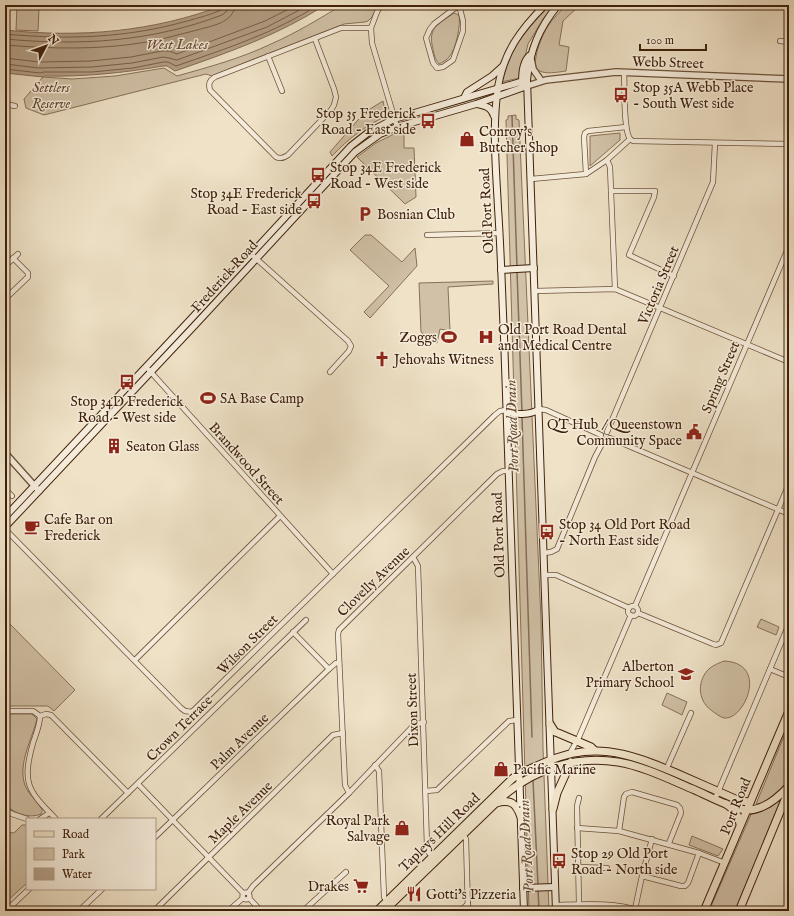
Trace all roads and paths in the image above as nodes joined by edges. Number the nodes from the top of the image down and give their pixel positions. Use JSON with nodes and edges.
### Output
{"nodes":[{"id":1,"x":69,"y":5,"type":"edge"},
{"id":2,"x":82,"y":5,"type":"edge"},
{"id":3,"x":381,"y":5,"type":"edge"},
{"id":4,"x":459,"y":5,"type":"edge"},
{"id":5,"x":545,"y":5,"type":"edge"},
{"id":6,"x":558,"y":5,"type":"edge"},
{"id":7,"x":371,"y":28,"type":"junction"},
{"id":8,"x":315,"y":39,"type":"junction"},
{"id":9,"x":780,"y":42,"type":"dead end"},
{"id":10,"x":789,"y":42,"type":"edge"},
{"id":11,"x":530,"y":55,"type":"junction"},
{"id":12,"x":268,"y":56,"type":"junction"},
{"id":13,"x":502,"y":66,"type":"junction"},
{"id":14,"x":624,"y":73,"type":"junction"},
{"id":15,"x":543,"y":79,"type":"junction"},
{"id":16,"x":789,"y":79,"type":"edge"},
{"id":17,"x":525,"y":84,"type":"junction"},
{"id":18,"x":498,"y":89,"type":"junction"},
{"id":19,"x":282,"y":92,"type":"dead end"},
{"id":20,"x":497,"y":97,"type":"junction"},
{"id":21,"x":464,"y":98,"type":"junction"},
{"id":22,"x":5,"y":104,"type":"edge"},
{"id":23,"x":476,"y":104,"type":"junction"},
{"id":24,"x":15,"y":106,"type":"dead end"},
{"id":25,"x":394,"y":119,"type":"junction"},
{"id":26,"x":495,"y":122,"type":"junction"},
{"id":27,"x":397,"y":127,"type":"junction"},
{"id":28,"x":626,"y":127,"type":"junction"},
{"id":29,"x":630,"y":139,"type":"junction"},
{"id":30,"x":715,"y":143,"type":"junction"},
{"id":31,"x":789,"y":144,"type":"edge"},
{"id":32,"x":607,"y":160,"type":"junction"},
{"id":33,"x":586,"y":174,"type":"junction"},
{"id":34,"x":531,"y":179,"type":"junction"},
{"id":35,"x":611,"y":191,"type":"junction"},
{"id":36,"x":500,"y":233,"type":"junction"},
{"id":37,"x":427,"y":235,"type":"dead end"},
{"id":38,"x":789,"y":246,"type":"edge"},
{"id":39,"x":18,"y":254,"type":"dead end"},
{"id":40,"x":254,"y":256,"type":"junction"},
{"id":41,"x":13,"y":258,"type":"junction"},
{"id":42,"x":5,"y":266,"type":"edge"},
{"id":43,"x":534,"y":268,"type":"junction"},
{"id":44,"x":501,"y":270,"type":"junction"},
{"id":45,"x":674,"y":276,"type":"junction"},
{"id":46,"x":615,"y":289,"type":"junction"},
{"id":47,"x":535,"y":291,"type":"junction"},
{"id":48,"x":5,"y":299,"type":"edge"},
{"id":49,"x":660,"y":307,"type":"junction"},
{"id":50,"x":747,"y":343,"type":"junction"},
{"id":51,"x":789,"y":362,"type":"edge"},
{"id":52,"x":146,"y":367,"type":"junction"},
{"id":53,"x":151,"y":372,"type":"junction"},
{"id":54,"x":330,"y":372,"type":"dead end"},
{"id":55,"x":539,"y":409,"type":"junction"},
{"id":56,"x":506,"y":410,"type":"junction"},
{"id":57,"x":607,"y":432,"type":"junction"},
{"id":58,"x":601,"y":435,"type":"junction"},
{"id":59,"x":610,"y":438,"type":"junction"},
{"id":60,"x":604,"y":440,"type":"junction"},
{"id":61,"x":6,"y":454,"type":"edge"},
{"id":62,"x":508,"y":470,"type":"junction"},
{"id":63,"x":692,"y":473,"type":"junction"},
{"id":64,"x":789,"y":484,"type":"edge"},
{"id":65,"x":34,"y":486,"type":"junction"},
{"id":66,"x":5,"y":489,"type":"edge"},
{"id":67,"x":39,"y":491,"type":"junction"},
{"id":68,"x":12,"y":496,"type":"dead end"},
{"id":69,"x":778,"y":509,"type":"junction"},
{"id":70,"x":789,"y":514,"type":"edge"},
{"id":71,"x":280,"y":516,"type":"junction"},
{"id":72,"x":5,"y":517,"type":"edge"},
{"id":73,"x":5,"y":528,"type":"edge"},
{"id":74,"x":544,"y":553,"type":"junction"},
{"id":75,"x":413,"y":557,"type":"junction"},
{"id":76,"x":333,"y":574,"type":"junction"},
{"id":77,"x":544,"y":575,"type":"junction"},
{"id":78,"x":635,"y":606,"type":"junction"},
{"id":79,"x":629,"y":608,"type":"junction"},
{"id":80,"x":638,"y":613,"type":"junction"},
{"id":81,"x":631,"y":615,"type":"junction"},
{"id":82,"x":306,"y":620,"type":"dead end"},
{"id":83,"x":789,"y":624,"type":"edge"},
{"id":84,"x":293,"y":632,"type":"junction"},
{"id":85,"x":135,"y":660,"type":"junction"},
{"id":86,"x":339,"y":663,"type":"junction"},
{"id":87,"x":329,"y":669,"type":"junction"},
{"id":88,"x":770,"y":669,"type":"junction"},
{"id":89,"x":789,"y":677,"type":"edge"},
{"id":90,"x":789,"y":710,"type":"edge"},
{"id":91,"x":5,"y":711,"type":"edge"},
{"id":92,"x":691,"y":713,"type":"dead end"},
{"id":93,"x":40,"y":716,"type":"junction"},
{"id":94,"x":518,"y":720,"type":"junction"},
{"id":95,"x":424,"y":722,"type":"junction"},
{"id":96,"x":550,"y":724,"type":"junction"},
{"id":97,"x":343,"y":733,"type":"junction"},
{"id":98,"x":576,"y":741,"type":"junction"},
{"id":99,"x":594,"y":750,"type":"junction"},
{"id":100,"x":570,"y":753,"type":"junction"},
{"id":101,"x":550,"y":760,"type":"junction"},
{"id":102,"x":570,"y":762,"type":"junction"},
{"id":103,"x":375,"y":765,"type":"junction"},
{"id":104,"x":550,"y":768,"type":"junction"},
{"id":105,"x":667,"y":769,"type":"junction"},
{"id":106,"x":520,"y":773,"type":"junction"},
{"id":107,"x":664,"y":777,"type":"junction"},
{"id":108,"x":520,"y":783,"type":"junction"},
{"id":109,"x":138,"y":784,"type":"junction"},
{"id":110,"x":789,"y":786,"type":"edge"},
{"id":111,"x":789,"y":790,"type":"edge"},
{"id":112,"x":426,"y":791,"type":"junction"},
{"id":113,"x":718,"y":791,"type":"junction"},
{"id":114,"x":128,"y":793,"type":"junction"},
{"id":115,"x":349,"y":793,"type":"junction"},
{"id":116,"x":579,"y":798,"type":"dead end"},
{"id":117,"x":715,"y":799,"type":"junction"},
{"id":118,"x":750,"y":802,"type":"junction"},
{"id":119,"x":496,"y":803,"type":"junction"},
{"id":120,"x":726,"y":804,"type":"junction"},
{"id":121,"x":786,"y":808,"type":"edge"},
{"id":122,"x":5,"y":809,"type":"edge"},
{"id":123,"x":553,"y":809,"type":"junction"},
{"id":124,"x":747,"y":810,"type":"junction"},
{"id":125,"x":49,"y":813,"type":"junction"},
{"id":126,"x":521,"y":817,"type":"junction"},
{"id":127,"x":42,"y":818,"type":"edge"},
{"id":128,"x":55,"y":818,"type":"edge"},
{"id":129,"x":102,"y":818,"type":"edge"},
{"id":130,"x":26,"y":819,"type":"edge"},
{"id":131,"x":173,"y":820,"type":"junction"},
{"id":132,"x":740,"y":824,"type":"junction"},
{"id":133,"x":577,"y":828,"type":"junction"},
{"id":134,"x":619,"y":831,"type":"junction"},
{"id":135,"x":461,"y":833,"type":"junction"},
{"id":136,"x":156,"y":837,"type":"edge"},
{"id":137,"x":652,"y":839,"type":"junction"},
{"id":138,"x":668,"y":843,"type":"junction"},
{"id":139,"x":699,"y":853,"type":"junction"},
{"id":140,"x":209,"y":857,"type":"junction"},
{"id":141,"x":435,"y":859,"type":"junction"},
{"id":142,"x":725,"y":863,"type":"junction"},
{"id":143,"x":578,"y":867,"type":"junction"},
{"id":144,"x":607,"y":868,"type":"dead end"},
{"id":145,"x":346,"y":872,"type":"dead end"},
{"id":146,"x":642,"y":876,"type":"junction"},
{"id":147,"x":555,"y":887,"type":"junction"},
{"id":148,"x":523,"y":888,"type":"junction"},
{"id":149,"x":28,"y":890,"type":"edge"},
{"id":150,"x":101,"y":890,"type":"edge"},
{"id":151,"x":246,"y":895,"type":"junction"},
{"id":152,"x":388,"y":903,"type":"junction"},
{"id":153,"x":468,"y":904,"type":"junction"},
{"id":154,"x":579,"y":904,"type":"junction"},
{"id":155,"x":556,"y":908,"type":"edge"},
{"id":156,"x":635,"y":909,"type":"junction"},
{"id":157,"x":6,"y":911,"type":"edge"},
{"id":158,"x":79,"y":911,"type":"edge"},
{"id":159,"x":154,"y":911,"type":"edge"},
{"id":160,"x":228,"y":911,"type":"edge"},
{"id":161,"x":261,"y":911,"type":"edge"},
{"id":162,"x":303,"y":911,"type":"edge"},
{"id":163,"x":377,"y":911,"type":"edge"},
{"id":164,"x":384,"y":911,"type":"edge"},
{"id":165,"x":460,"y":911,"type":"edge"},
{"id":166,"x":468,"y":911,"type":"edge"},
{"id":167,"x":524,"y":911,"type":"edge"},
{"id":168,"x":642,"y":911,"type":"edge"},
{"id":169,"x":704,"y":911,"type":"edge"},
{"id":170,"x":739,"y":911,"type":"edge"}],
"edges":[{"from":1,"to":2,"type":"street"},
{"from":3,"to":7,"type":"street"},
{"from":4,"to":4,"type":"street"},
{"from":5,"to":13,"type":"main road","name":"Old Port Road"},
{"from":6,"to":11,"type":"main road"},
{"from":7,"to":8,"type":"street"},
{"from":7,"to":25,"type":"street"},
{"from":8,"to":12,"type":"street"},
{"from":8,"to":12,"type":"street"},
{"from":9,"to":10,"type":"street"},
{"from":11,"to":15,"type":"street"},
{"from":11,"to":17,"type":"main road"},
{"from":12,"to":19,"type":"street"},
{"from":13,"to":18,"type":"main road","name":"Old Port Road"},
{"from":13,"to":21,"type":"main road"},
{"from":14,"to":15,"type":"street","name":"Webb Street"},
{"from":14,"to":16,"type":"street","name":"Webb Street"},
{"from":14,"to":28,"type":"street"},
{"from":15,"to":17,"type":"street","name":"Webb Street"},
{"from":17,"to":18,"type":"main road","name":"Frederick Road"},
{"from":17,"to":20,"type":"main road","name":"Frederick Road"},
{"from":17,"to":34,"type":"main road"},
{"from":18,"to":20,"type":"main road","name":"Old Port Road"},
{"from":18,"to":21,"type":"main road","name":"Frederick Road"},
{"from":20,"to":23,"type":"main road","name":"Frederick Road"},
{"from":20,"to":26,"type":"main road","name":"Old Port Road"},
{"from":21,"to":25,"type":"main road","name":"Frederick Road"},
{"from":22,"to":24,"type":"street"},
{"from":23,"to":26,"type":"main road"},
{"from":23,"to":27,"type":"main road","name":"Frederick Road"},
{"from":25,"to":27,"type":"street"},
{"from":25,"to":40,"type":"main road","name":"Frederick Road"},
{"from":26,"to":36,"type":"main road","name":"Old Port Road"},
{"from":27,"to":40,"type":"main road","name":"Frederick Road"},
{"from":28,"to":29,"type":"street"},
{"from":28,"to":33,"type":"street"},
{"from":29,"to":30,"type":"street"},
{"from":29,"to":32,"type":"street"},
{"from":30,"to":31,"type":"street"},
{"from":30,"to":45,"type":"street","name":"Victoria Street"},
{"from":32,"to":33,"type":"street"},
{"from":32,"to":35,"type":"street"},
{"from":33,"to":34,"type":"street"},
{"from":34,"to":43,"type":"main road"},
{"from":35,"to":45,"type":"street"},
{"from":35,"to":46,"type":"street"},
{"from":36,"to":37,"type":"street"},
{"from":36,"to":44,"type":"main road","name":"Old Port Road"},
{"from":38,"to":50,"type":"street","name":"Spring Street"},
{"from":39,"to":41,"type":"street"},
{"from":40,"to":52,"type":"main road","name":"Frederick Road"},
{"from":40,"to":53,"type":"main road","name":"Frederick Road"},
{"from":40,"to":54,"type":"street"},
{"from":41,"to":42,"type":"street"},
{"from":41,"to":48,"type":"street"},
{"from":43,"to":44,"type":"main road"},
{"from":43,"to":47,"type":"main road"},
{"from":44,"to":56,"type":"main road","name":"Old Port Road"},
{"from":45,"to":49,"type":"street","name":"Victoria Street"},
{"from":46,"to":47,"type":"street"},
{"from":46,"to":49,"type":"street"},
{"from":47,"to":55,"type":"main road"},
{"from":49,"to":50,"type":"street"},
{"from":49,"to":57,"type":"street","name":"Victoria Street"},
{"from":50,"to":51,"type":"street"},
{"from":50,"to":63,"type":"street","name":"Spring Street"},
{"from":52,"to":53,"type":"street","name":"Brandwood Street"},
{"from":52,"to":65,"type":"main road","name":"Frederick Road"},
{"from":53,"to":67,"type":"main road","name":"Frederick Road"},
{"from":53,"to":71,"type":"street","name":"Brandwood Street"},
{"from":55,"to":56,"type":"main road"},
{"from":55,"to":58,"type":"street"},
{"from":55,"to":74,"type":"main road"},
{"from":56,"to":62,"type":"main road","name":"Old Port Road"},
{"from":56,"to":76,"type":"street","name":"Wilson Street"},
{"from":57,"to":58,"type":"street"},
{"from":57,"to":59,"type":"street"},
{"from":58,"to":60,"type":"street"},
{"from":59,"to":60,"type":"street"},
{"from":59,"to":63,"type":"street"},
{"from":60,"to":74,"type":"street"},
{"from":61,"to":65,"type":"street"},
{"from":62,"to":75,"type":"street","name":"Clovelly Avenue"},
{"from":62,"to":94,"type":"main road","name":"Old Port Road"},
{"from":63,"to":69,"type":"street"},
{"from":63,"to":78,"type":"street","name":"Spring Street"},
{"from":64,"to":69,"type":"street"},
{"from":65,"to":67,"type":"street"},
{"from":65,"to":72,"type":"main road","name":"Frederick Road"},
{"from":66,"to":68,"type":"street"},
{"from":67,"to":73,"type":"main road","name":"Frederick Road"},
{"from":69,"to":70,"type":"street"},
{"from":69,"to":80,"type":"street"},
{"from":71,"to":76,"type":"street","name":"Brandwood Street"},
{"from":71,"to":85,"type":"street"},
{"from":73,"to":85,"type":"street","name":"Wilson Street"},
{"from":74,"to":77,"type":"main road"},
{"from":75,"to":86,"type":"street","name":"Clovelly Avenue"},
{"from":75,"to":95,"type":"street","name":"Dixon Street"},
{"from":76,"to":85,"type":"street","name":"Wilson Street"},
{"from":77,"to":79,"type":"street"},
{"from":77,"to":96,"type":"main road"},
{"from":78,"to":79,"type":"street"},
{"from":78,"to":80,"type":"street"},
{"from":79,"to":81,"type":"street"},
{"from":80,"to":81,"type":"street"},
{"from":81,"to":98,"type":"street"},
{"from":82,"to":84,"type":"street","name":"Crown Terrace"},
{"from":83,"to":88,"type":"street"},
{"from":84,"to":87,"type":"street"},
{"from":84,"to":109,"type":"street","name":"Crown Terrace"},
{"from":86,"to":87,"type":"street","name":"Palm Avenue"},
{"from":86,"to":97,"type":"street","name":"Clovelly Avenue"},
{"from":87,"to":131,"type":"street","name":"Palm Avenue"},
{"from":88,"to":89,"type":"street"},
{"from":88,"to":113,"type":"street"},
{"from":90,"to":118,"type":"main road","name":"Port Road"},
{"from":91,"to":93,"type":"street"},
{"from":92,"to":105,"type":"street"},
{"from":93,"to":114,"type":"street"},
{"from":93,"to":125,"type":"street"},
{"from":94,"to":106,"type":"main road","name":"Old Port Road"},
{"from":94,"to":112,"type":"street"},
{"from":95,"to":103,"type":"street"},
{"from":95,"to":112,"type":"street","name":"Dixon Street"},
{"from":96,"to":98,"type":"main road"},
{"from":96,"to":101,"type":"main road"},
{"from":97,"to":115,"type":"street","name":"Clovelly Avenue"},
{"from":97,"to":140,"type":"street","name":"Maple Avenue"},
{"from":98,"to":99,"type":"main road"},
{"from":98,"to":100,"type":"street"},
{"from":99,"to":100,"type":"main road"},
{"from":99,"to":105,"type":"main road"},
{"from":100,"to":101,"type":"main road"},
{"from":101,"to":104,"type":"main road"},
{"from":101,"to":106,"type":"main road","name":"Tapleys Hill Road"},
{"from":102,"to":104,"type":"main road"},
{"from":102,"to":107,"type":"main road"},
{"from":102,"to":123,"type":"main road"},
{"from":103,"to":115,"type":"street"},
{"from":103,"to":152,"type":"street"},
{"from":104,"to":108,"type":"main road","name":"Tapleys Hill Road"},
{"from":104,"to":123,"type":"main road"},
{"from":105,"to":107,"type":"street"},
{"from":105,"to":113,"type":"main road"},
{"from":106,"to":108,"type":"main road","name":"Old Port Road"},
{"from":106,"to":135,"type":"main road","name":"Tapleys Hill Road"},
{"from":107,"to":117,"type":"main road"},
{"from":108,"to":119,"type":"main road","name":"Tapleys Hill Road"},
{"from":108,"to":126,"type":"main road","name":"Old Port Road"},
{"from":109,"to":114,"type":"street","name":"Crown Terrace"},
{"from":109,"to":131,"type":"street"},
{"from":110,"to":124,"type":"main road"},
{"from":111,"to":121,"type":"main road"},
{"from":112,"to":141,"type":"street","name":"Dixon Street"},
{"from":113,"to":117,"type":"street"},
{"from":113,"to":118,"type":"main road"},
{"from":114,"to":129,"type":"street","name":"Crown Terrace"},
{"from":115,"to":151,"type":"street"},
{"from":116,"to":133,"type":"street"},
{"from":117,"to":120,"type":"main road"},
{"from":118,"to":124,"type":"main road","name":"Port Road"},
{"from":119,"to":126,"type":"main road"},
{"from":119,"to":135,"type":"main road","name":"Tapleys Hill Road"},
{"from":120,"to":124,"type":"main road"},
{"from":120,"to":132,"type":"main road"},
{"from":121,"to":170,"type":"main road"},
{"from":122,"to":130,"type":"street"},
{"from":123,"to":147,"type":"main road"},
{"from":124,"to":132,"type":"main road","name":"Port Road"},
{"from":125,"to":127,"type":"street"},
{"from":125,"to":128,"type":"street"},
{"from":126,"to":148,"type":"main road","name":"Old Port Road"},
{"from":131,"to":136,"type":"street","name":"Palm Avenue"},
{"from":131,"to":140,"type":"street"},
{"from":132,"to":142,"type":"main road","name":"Port Road"},
{"from":133,"to":134,"type":"street"},
{"from":133,"to":143,"type":"street"},
{"from":134,"to":137,"type":"street"},
{"from":134,"to":138,"type":"street"},
{"from":135,"to":141,"type":"main road","name":"Tapleys Hill Road"},
{"from":135,"to":153,"type":"street"},
{"from":137,"to":138,"type":"street"},
{"from":137,"to":146,"type":"street"},
{"from":138,"to":139,"type":"street"},
{"from":139,"to":142,"type":"street"},
{"from":139,"to":146,"type":"street"},
{"from":140,"to":151,"type":"street"},
{"from":140,"to":159,"type":"street","name":"Maple Avenue"},
{"from":141,"to":152,"type":"main road","name":"Tapleys Hill Road"},
{"from":142,"to":169,"type":"main road","name":"Port Road"},
{"from":143,"to":144,"type":"street"},
{"from":143,"to":154,"type":"street"},
{"from":145,"to":162,"type":"street"},
{"from":146,"to":156,"type":"street"},
{"from":147,"to":148,"type":"main road"},
{"from":147,"to":155,"type":"main road"},
{"from":148,"to":167,"type":"main road","name":"Old Port Road"},
{"from":149,"to":157,"type":"street"},
{"from":150,"to":158,"type":"street"},
{"from":151,"to":160,"type":"street"},
{"from":151,"to":161,"type":"street"},
{"from":152,"to":163,"type":"main road","name":"Tapleys Hill Road"},
{"from":152,"to":164,"type":"main road","name":"Tapleys Hill Road"},
{"from":153,"to":165,"type":"street"},
{"from":153,"to":166,"type":"street"},
{"from":154,"to":155,"type":"street"},
{"from":154,"to":156,"type":"street"},
{"from":156,"to":168,"type":"street"}]}
